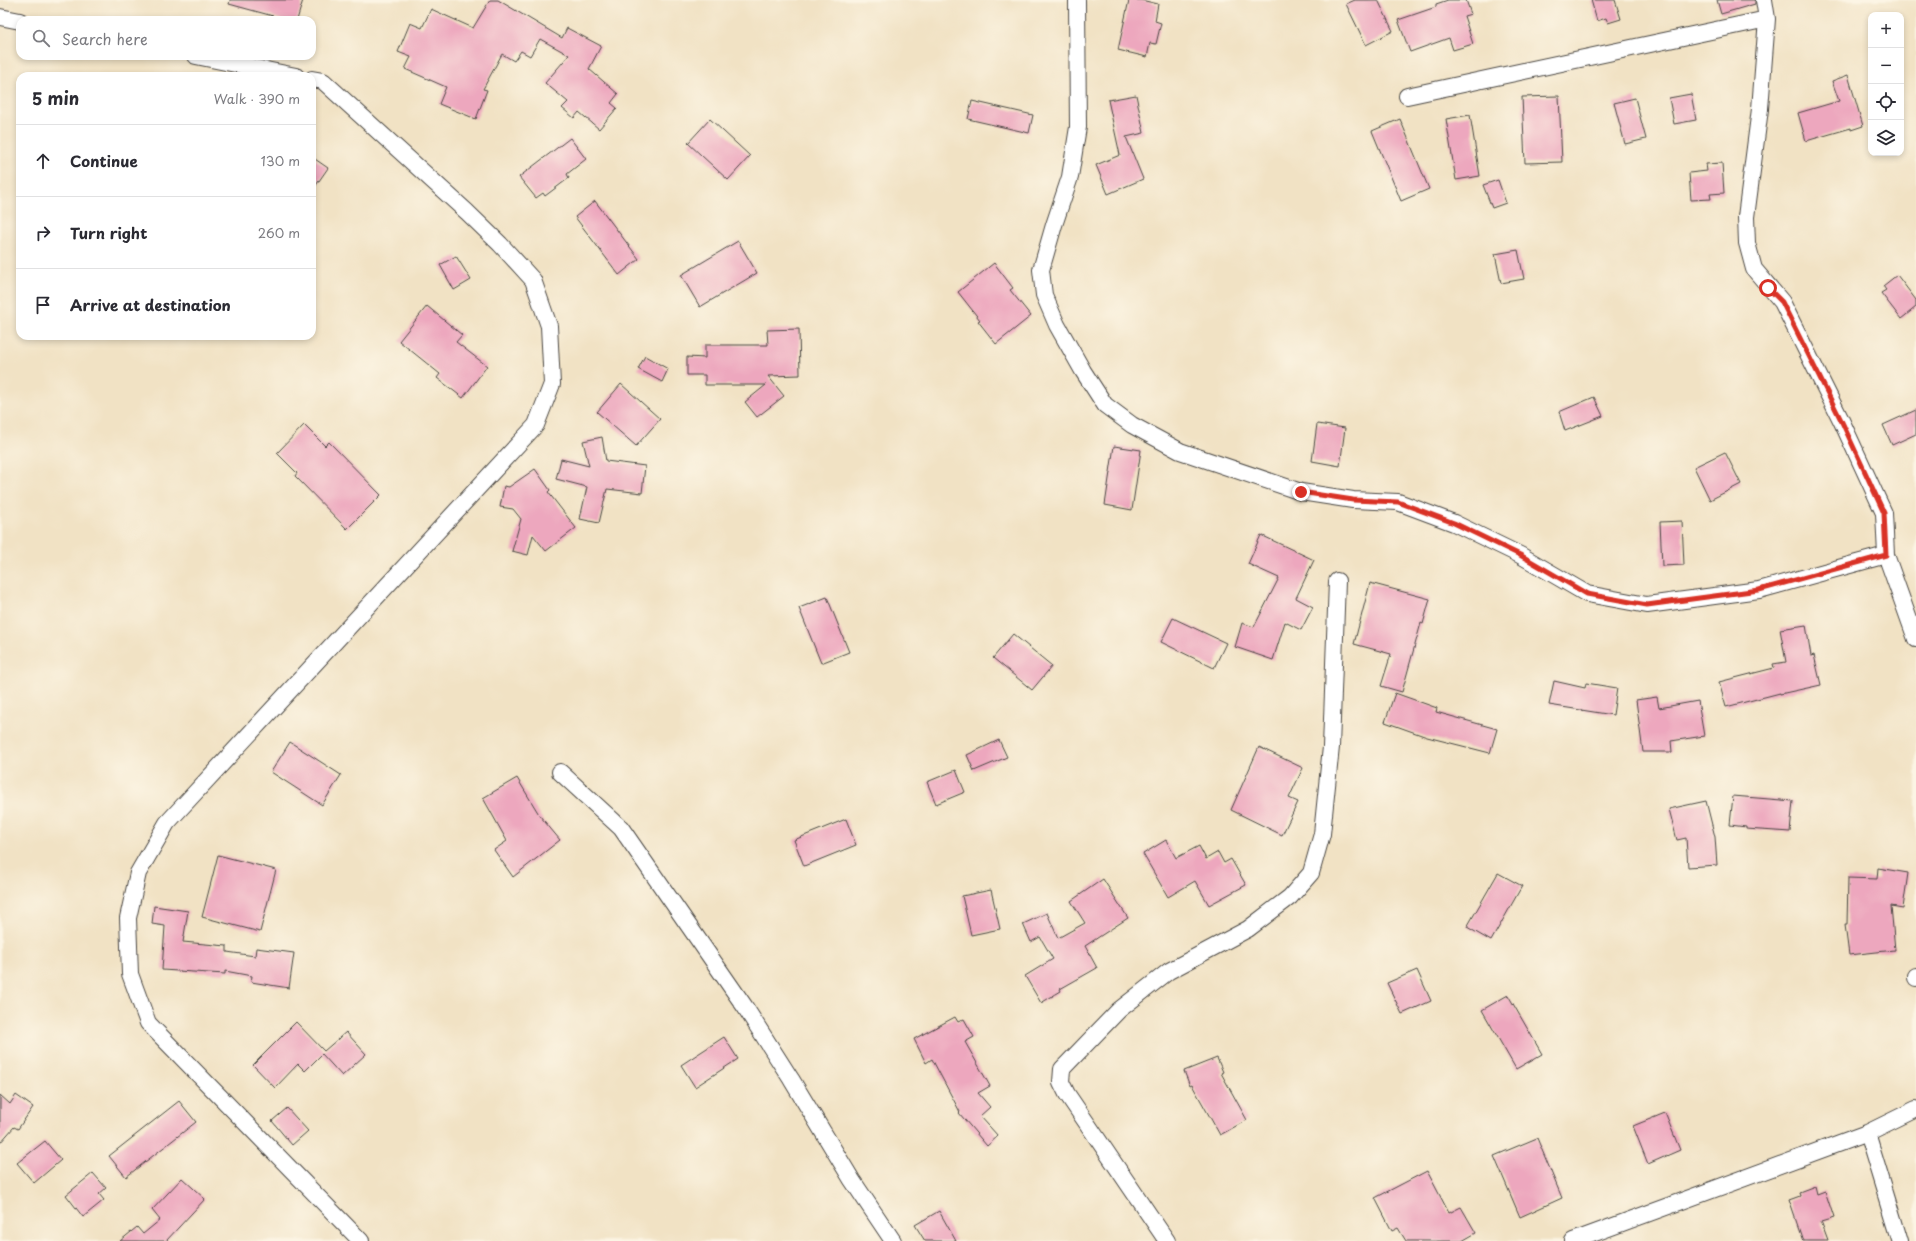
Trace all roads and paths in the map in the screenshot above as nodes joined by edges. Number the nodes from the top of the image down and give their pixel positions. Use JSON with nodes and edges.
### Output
{"nodes":[{"id":1,"x":1077,"y":0,"type":"edge"},
{"id":2,"x":1764,"y":0,"type":"edge"},
{"id":3,"x":0,"y":17,"type":"edge"},
{"id":4,"x":1767,"y":19,"type":"junction"},
{"id":5,"x":16,"y":20,"type":"edge"},
{"id":6,"x":216,"y":60,"type":"edge"},
{"id":7,"x":276,"y":72,"type":"edge"},
{"id":8,"x":316,"y":80,"type":"edge"},
{"id":9,"x":1407,"y":96,"type":"dead end"},
{"id":10,"x":1886,"y":555,"type":"junction"},
{"id":11,"x":1337,"y":581,"type":"dead end"},
{"id":12,"x":1916,"y":639,"type":"edge"},
{"id":13,"x":560,"y":772,"type":"dead end"},
{"id":14,"x":1916,"y":1109,"type":"edge"},
{"id":15,"x":1867,"y":1133,"type":"junction"},
{"id":16,"x":361,"y":1241,"type":"edge"},
{"id":17,"x":893,"y":1241,"type":"edge"},
{"id":18,"x":1167,"y":1241,"type":"edge"},
{"id":19,"x":1573,"y":1241,"type":"edge"},
{"id":20,"x":1900,"y":1241,"type":"edge"}],
"edges":[{"from":1,"to":10,"type":"street"},
{"from":2,"to":4,"type":"street"},
{"from":3,"to":5,"type":"street"},
{"from":4,"to":9,"type":"street"},
{"from":4,"to":10,"type":"street"},
{"from":6,"to":7,"type":"street"},
{"from":8,"to":16,"type":"street"},
{"from":10,"to":12,"type":"street"},
{"from":11,"to":18,"type":"street"},
{"from":13,"to":17,"type":"street"},
{"from":14,"to":15,"type":"street"},
{"from":15,"to":19,"type":"street"},
{"from":15,"to":20,"type":"street"}]}
